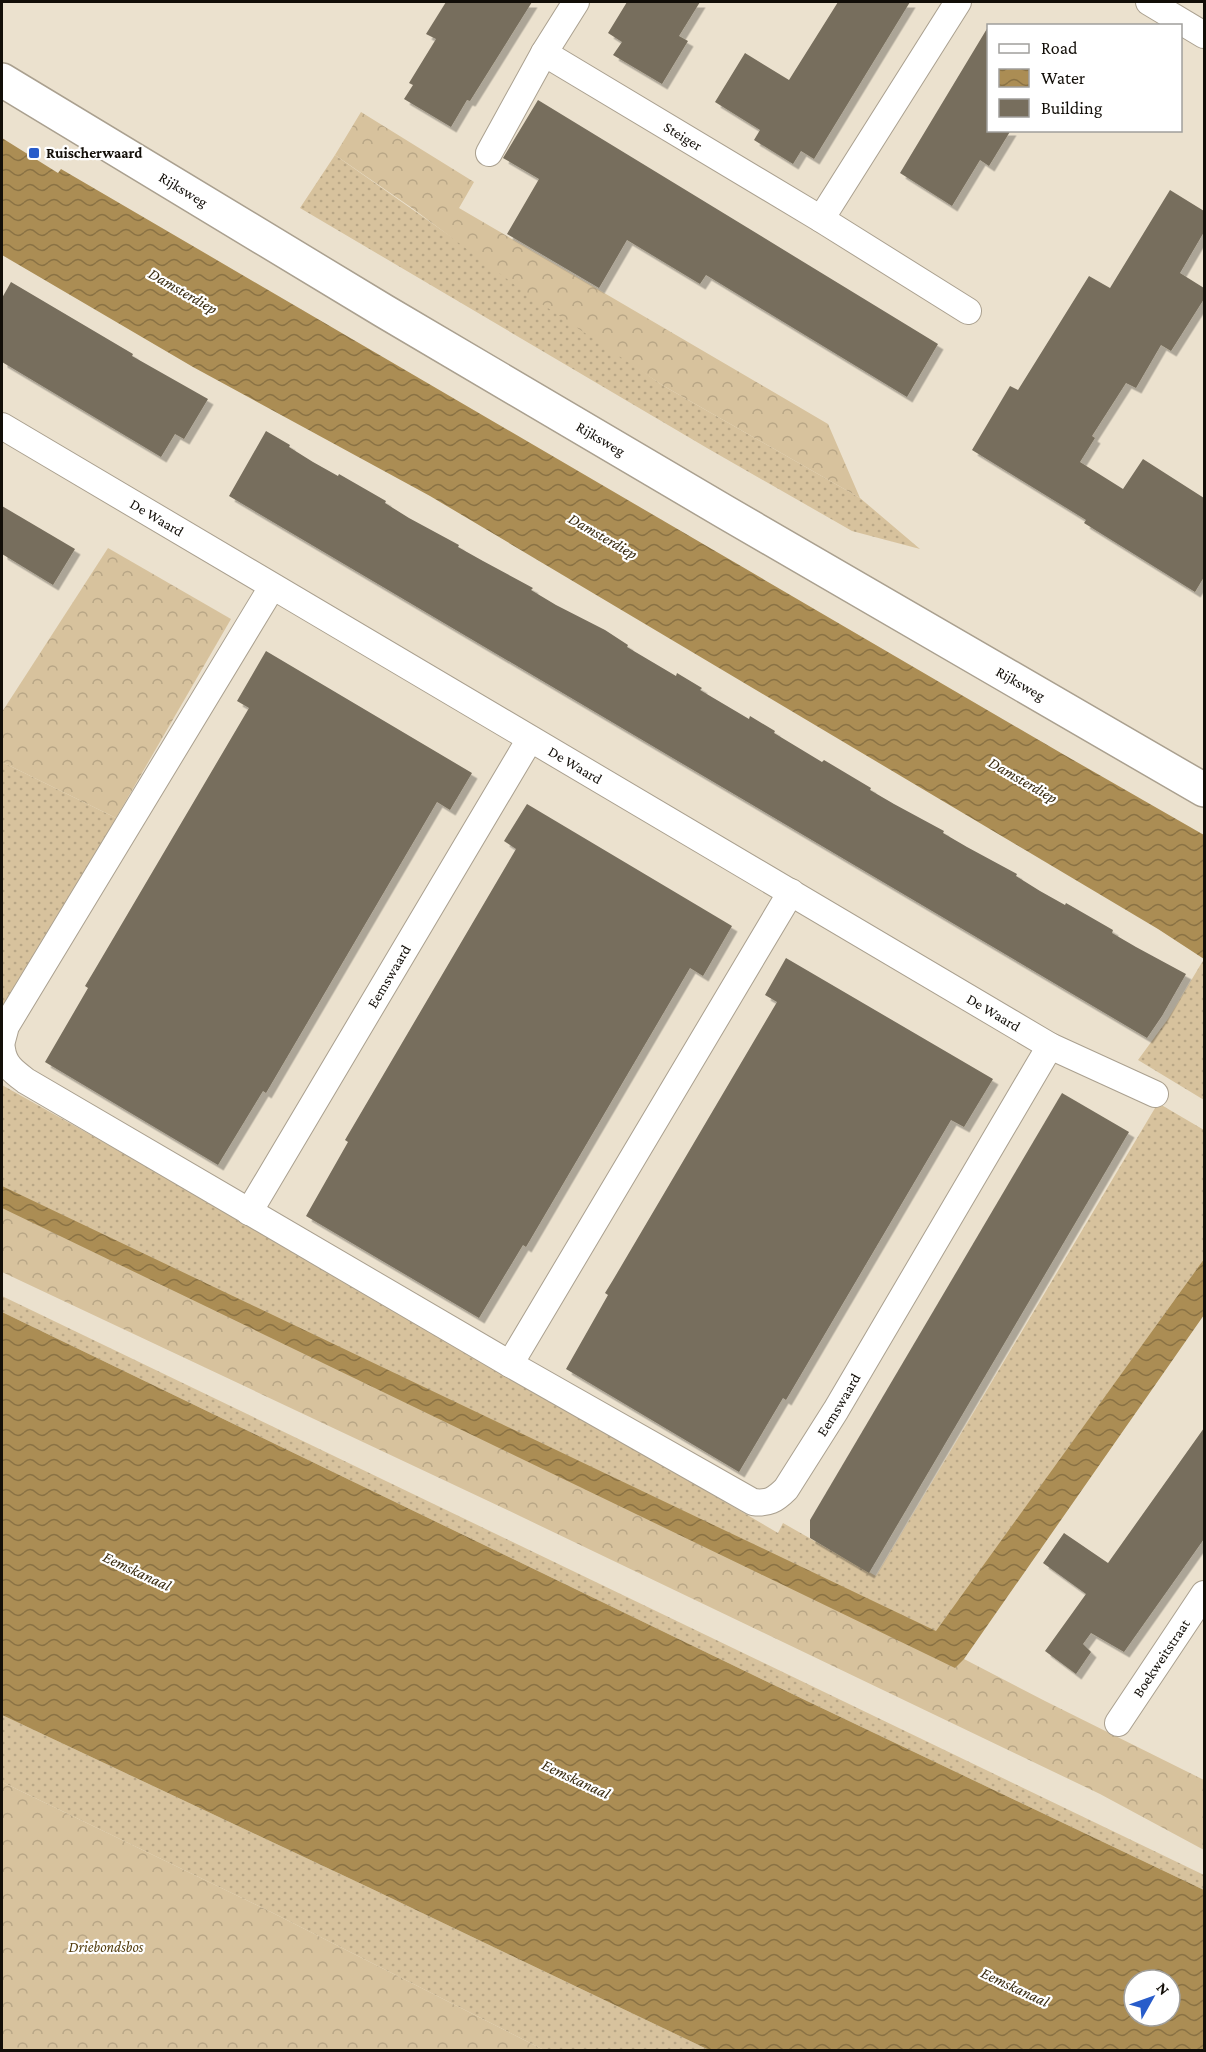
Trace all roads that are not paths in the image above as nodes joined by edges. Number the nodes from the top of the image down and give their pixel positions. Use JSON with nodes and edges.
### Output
{"nodes":[{"id":1,"x":576,"y":2,"type":"edge"},
{"id":2,"x":958,"y":2,"type":"edge"},
{"id":3,"x":1149,"y":2,"type":"edge"},
{"id":4,"x":1204,"y":35,"type":"edge"},
{"id":5,"x":544,"y":53,"type":"junction"},
{"id":6,"x":2,"y":80,"type":"edge"},
{"id":7,"x":489,"y":153,"type":"dead end"},
{"id":8,"x":821,"y":219,"type":"junction"},
{"id":9,"x":968,"y":311,"type":"dead end"},
{"id":10,"x":3,"y":429,"type":"edge"},
{"id":11,"x":272,"y":587,"type":"junction"},
{"id":12,"x":530,"y":739,"type":"junction"},
{"id":13,"x":1204,"y":790,"type":"edge"},
{"id":14,"x":791,"y":892,"type":"junction"},
{"id":15,"x":2,"y":1041,"type":"edge"},
{"id":16,"x":1050,"y":1046,"type":"junction"},
{"id":17,"x":2,"y":1049,"type":"edge"},
{"id":18,"x":1155,"y":1094,"type":"dead end"},
{"id":19,"x":249,"y":1212,"type":"junction"},
{"id":20,"x":510,"y":1364,"type":"junction"},
{"id":21,"x":1204,"y":1594,"type":"edge"},
{"id":22,"x":1118,"y":1723,"type":"dead end"}],
"edges":[{"from":1,"to":5,"type":"street"},
{"from":2,"to":8,"type":"street"},
{"from":3,"to":4,"type":"street"},
{"from":5,"to":7,"type":"street"},
{"from":5,"to":8,"type":"street","name":"Steiger"},
{"from":6,"to":13,"type":"main road","name":"Rijksweg"},
{"from":8,"to":9,"type":"street","name":"Steiger"},
{"from":10,"to":11,"type":"street","name":"De Waard"},
{"from":11,"to":12,"type":"street","name":"De Waard"},
{"from":11,"to":15,"type":"street"},
{"from":12,"to":14,"type":"street","name":"De Waard"},
{"from":12,"to":19,"type":"street","name":"Eemswaard"},
{"from":14,"to":16,"type":"street","name":"De Waard"},
{"from":14,"to":20,"type":"street"},
{"from":16,"to":18,"type":"street","name":"De Waard"},
{"from":16,"to":20,"type":"street","name":"Eemswaard"},
{"from":17,"to":19,"type":"street","name":"Eemswaard"},
{"from":19,"to":20,"type":"street","name":"Eemswaard"},
{"from":21,"to":22,"type":"street","name":"Boekweitstraat"}]}
